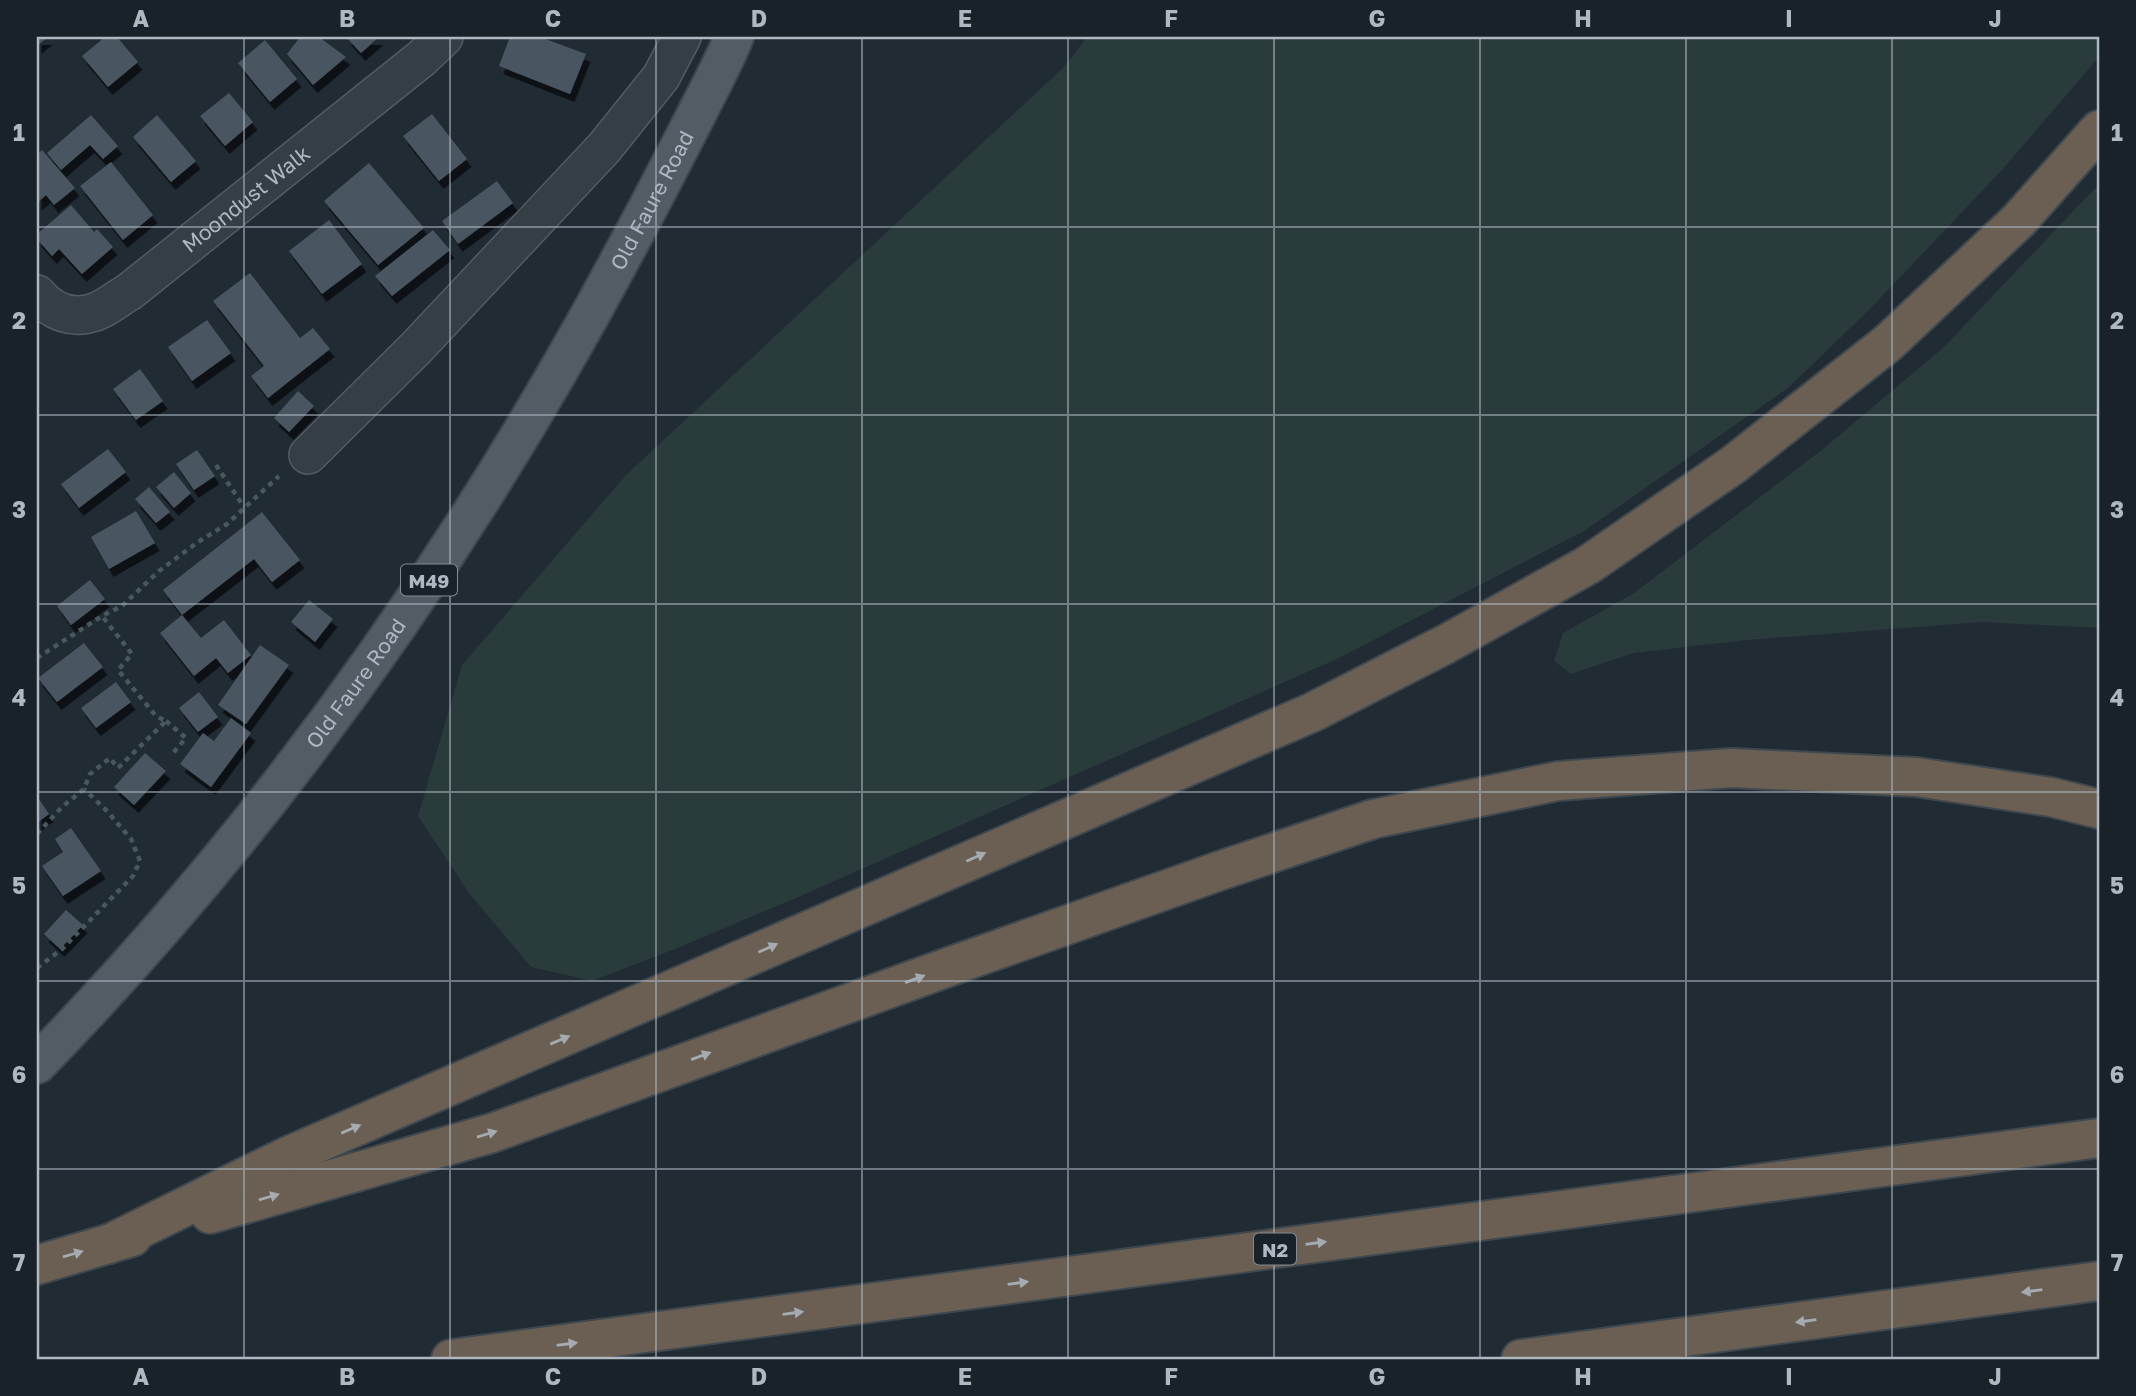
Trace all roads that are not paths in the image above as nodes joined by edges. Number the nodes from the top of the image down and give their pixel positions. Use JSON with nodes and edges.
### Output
{"nodes":[{"id":1,"x":444,"y":37,"type":"edge"},
{"id":2,"x":682,"y":37,"type":"edge"},
{"id":3,"x":734,"y":37,"type":"edge"},
{"id":4,"x":2099,"y":130,"type":"edge"},
{"id":5,"x":37,"y":294,"type":"edge"},
{"id":6,"x":308,"y":455,"type":"road end"},
{"id":7,"x":2099,"y":809,"type":"edge"},
{"id":8,"x":37,"y":1064,"type":"edge"},
{"id":9,"x":2099,"y":1138,"type":"edge"},
{"id":10,"x":109,"y":1244,"type":"junction"},
{"id":11,"x":37,"y":1265,"type":"edge"},
{"id":12,"x":2099,"y":1281,"type":"edge"},
{"id":13,"x":451,"y":1359,"type":"edge"},
{"id":14,"x":1521,"y":1359,"type":"edge"}],
"edges":[{"from":1,"to":5,"type":"street","name":"Moondust Walk"},
{"from":2,"to":6,"type":"street"},
{"from":3,"to":8,"type":"main road","name":"Old Faure Road","number":"M49"},
{"from":10,"to":4,"type":"highway","one_way":true},
{"from":10,"to":7,"type":"highway","one_way":true},
{"from":13,"to":9,"type":"highway","number":"N2","one_way":true},
{"from":11,"to":10,"type":"highway","one_way":true},
{"from":12,"to":14,"type":"highway","one_way":true}]}
